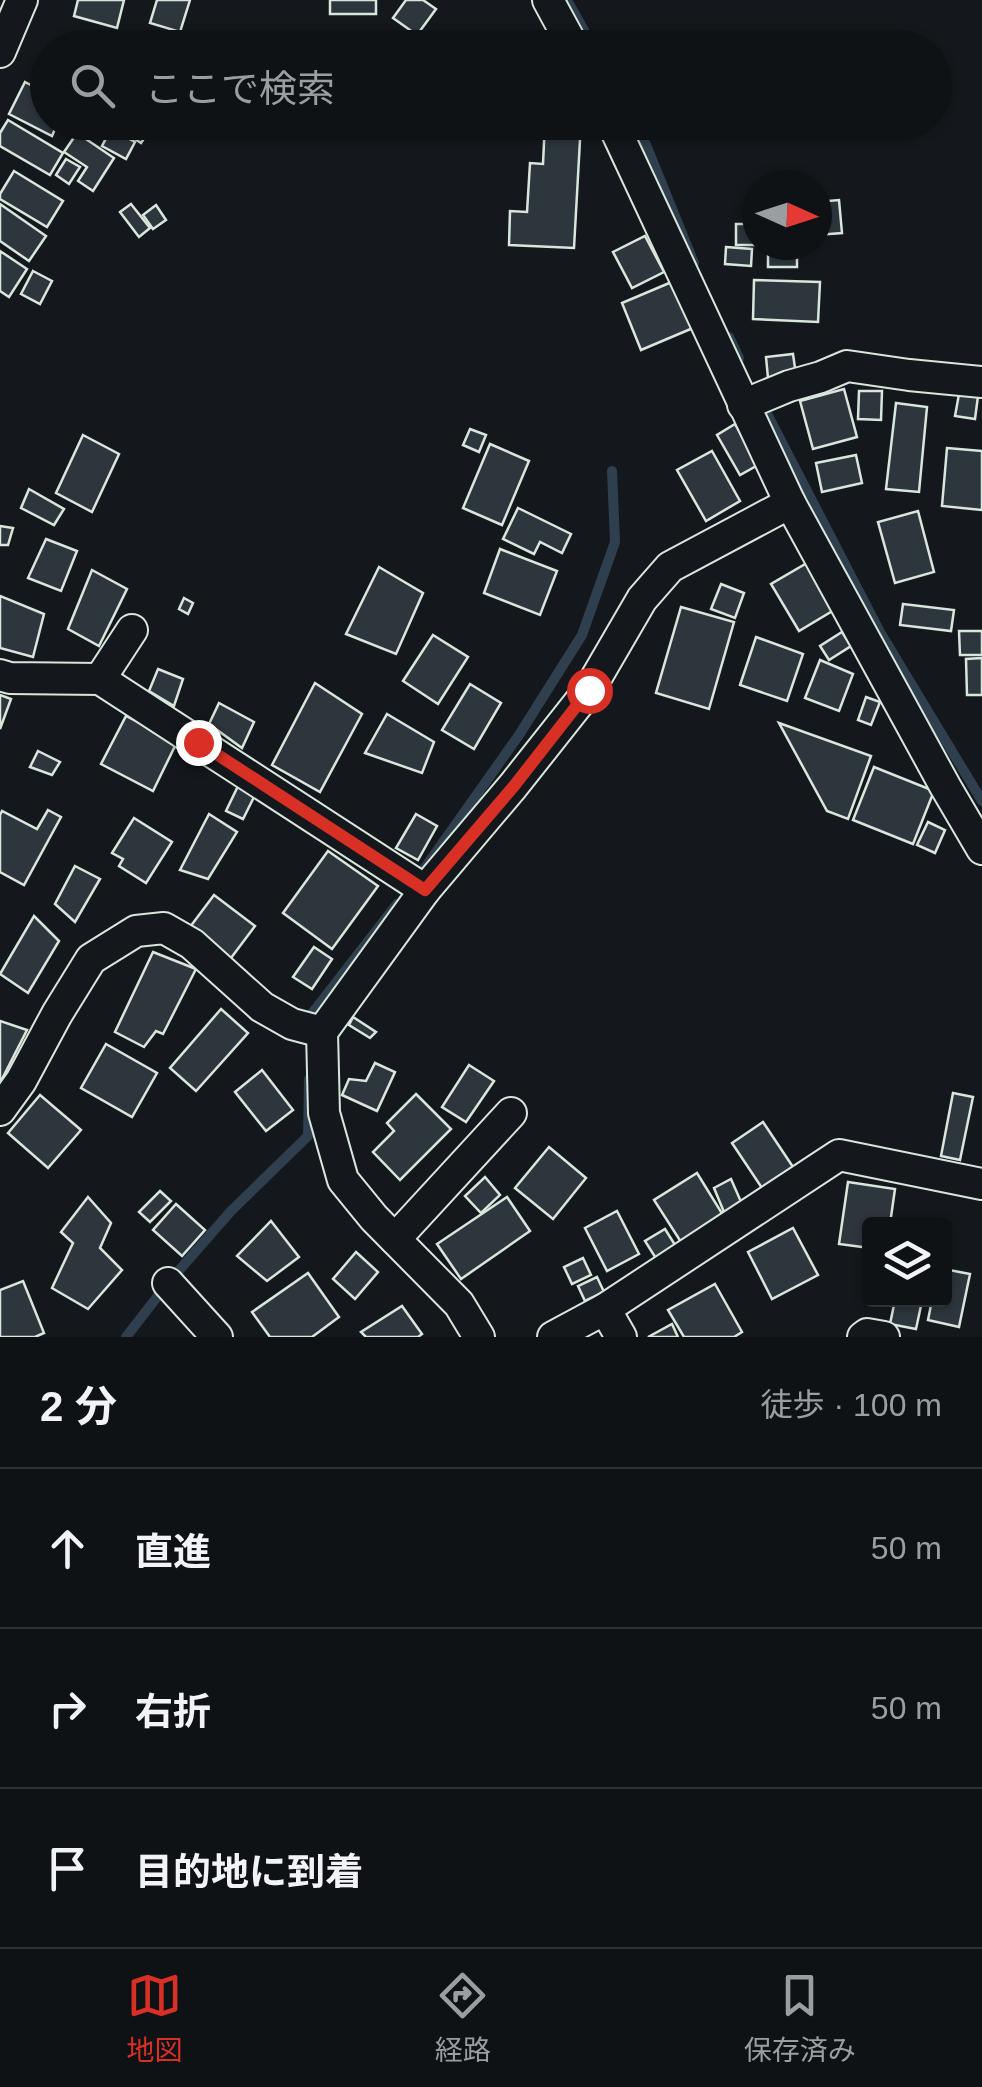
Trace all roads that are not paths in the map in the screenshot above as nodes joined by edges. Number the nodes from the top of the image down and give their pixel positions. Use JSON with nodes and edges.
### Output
{"nodes":[{"id":1,"x":22,"y":0,"type":"edge"},
{"id":2,"x":548,"y":0,"type":"edge"},
{"id":3,"x":564,"y":30,"type":"edge"},
{"id":4,"x":0,"y":52,"type":"edge"},
{"id":5,"x":620,"y":140,"type":"edge"},
{"id":6,"x":982,"y":382,"type":"edge"},
{"id":7,"x":744,"y":405,"type":"junction"},
{"id":8,"x":790,"y":503,"type":"junction"},
{"id":9,"x":132,"y":630,"type":"dead end"},
{"id":10,"x":0,"y":674,"type":"edge"},
{"id":11,"x":100,"y":679,"type":"junction"},
{"id":12,"x":982,"y":848,"type":"edge"},
{"id":13,"x":425,"y":890,"type":"junction"},
{"id":14,"x":307,"y":1028,"type":"junction"},
{"id":15,"x":0,"y":1110,"type":"edge"},
{"id":16,"x":510,"y":1113,"type":"dead end"},
{"id":17,"x":982,"y":1184,"type":"edge"},
{"id":18,"x":394,"y":1239,"type":"junction"},
{"id":19,"x":168,"y":1283,"type":"dead end"},
{"id":20,"x":605,"y":1309,"type":"junction"},
{"id":21,"x":217,"y":1337,"type":"edge"},
{"id":22,"x":478,"y":1337,"type":"edge"},
{"id":23,"x":553,"y":1337,"type":"edge"},
{"id":24,"x":621,"y":1337,"type":"edge"},
{"id":25,"x":863,"y":1337,"type":"edge"},
{"id":26,"x":884,"y":1337,"type":"edge"}],
"edges":[{"from":1,"to":4,"type":"street"},
{"from":2,"to":3,"type":"street"},
{"from":5,"to":7,"type":"street"},
{"from":6,"to":7,"type":"street"},
{"from":7,"to":8,"type":"street"},
{"from":8,"to":12,"type":"street"},
{"from":8,"to":13,"type":"street"},
{"from":9,"to":11,"type":"street"},
{"from":10,"to":11,"type":"street"},
{"from":11,"to":13,"type":"street"},
{"from":13,"to":14,"type":"street"},
{"from":14,"to":15,"type":"street"},
{"from":14,"to":18,"type":"street"},
{"from":16,"to":18,"type":"street"},
{"from":17,"to":20,"type":"street"},
{"from":18,"to":22,"type":"street"},
{"from":19,"to":21,"type":"street"},
{"from":20,"to":23,"type":"street"},
{"from":20,"to":24,"type":"street"},
{"from":25,"to":26,"type":"street"}]}
